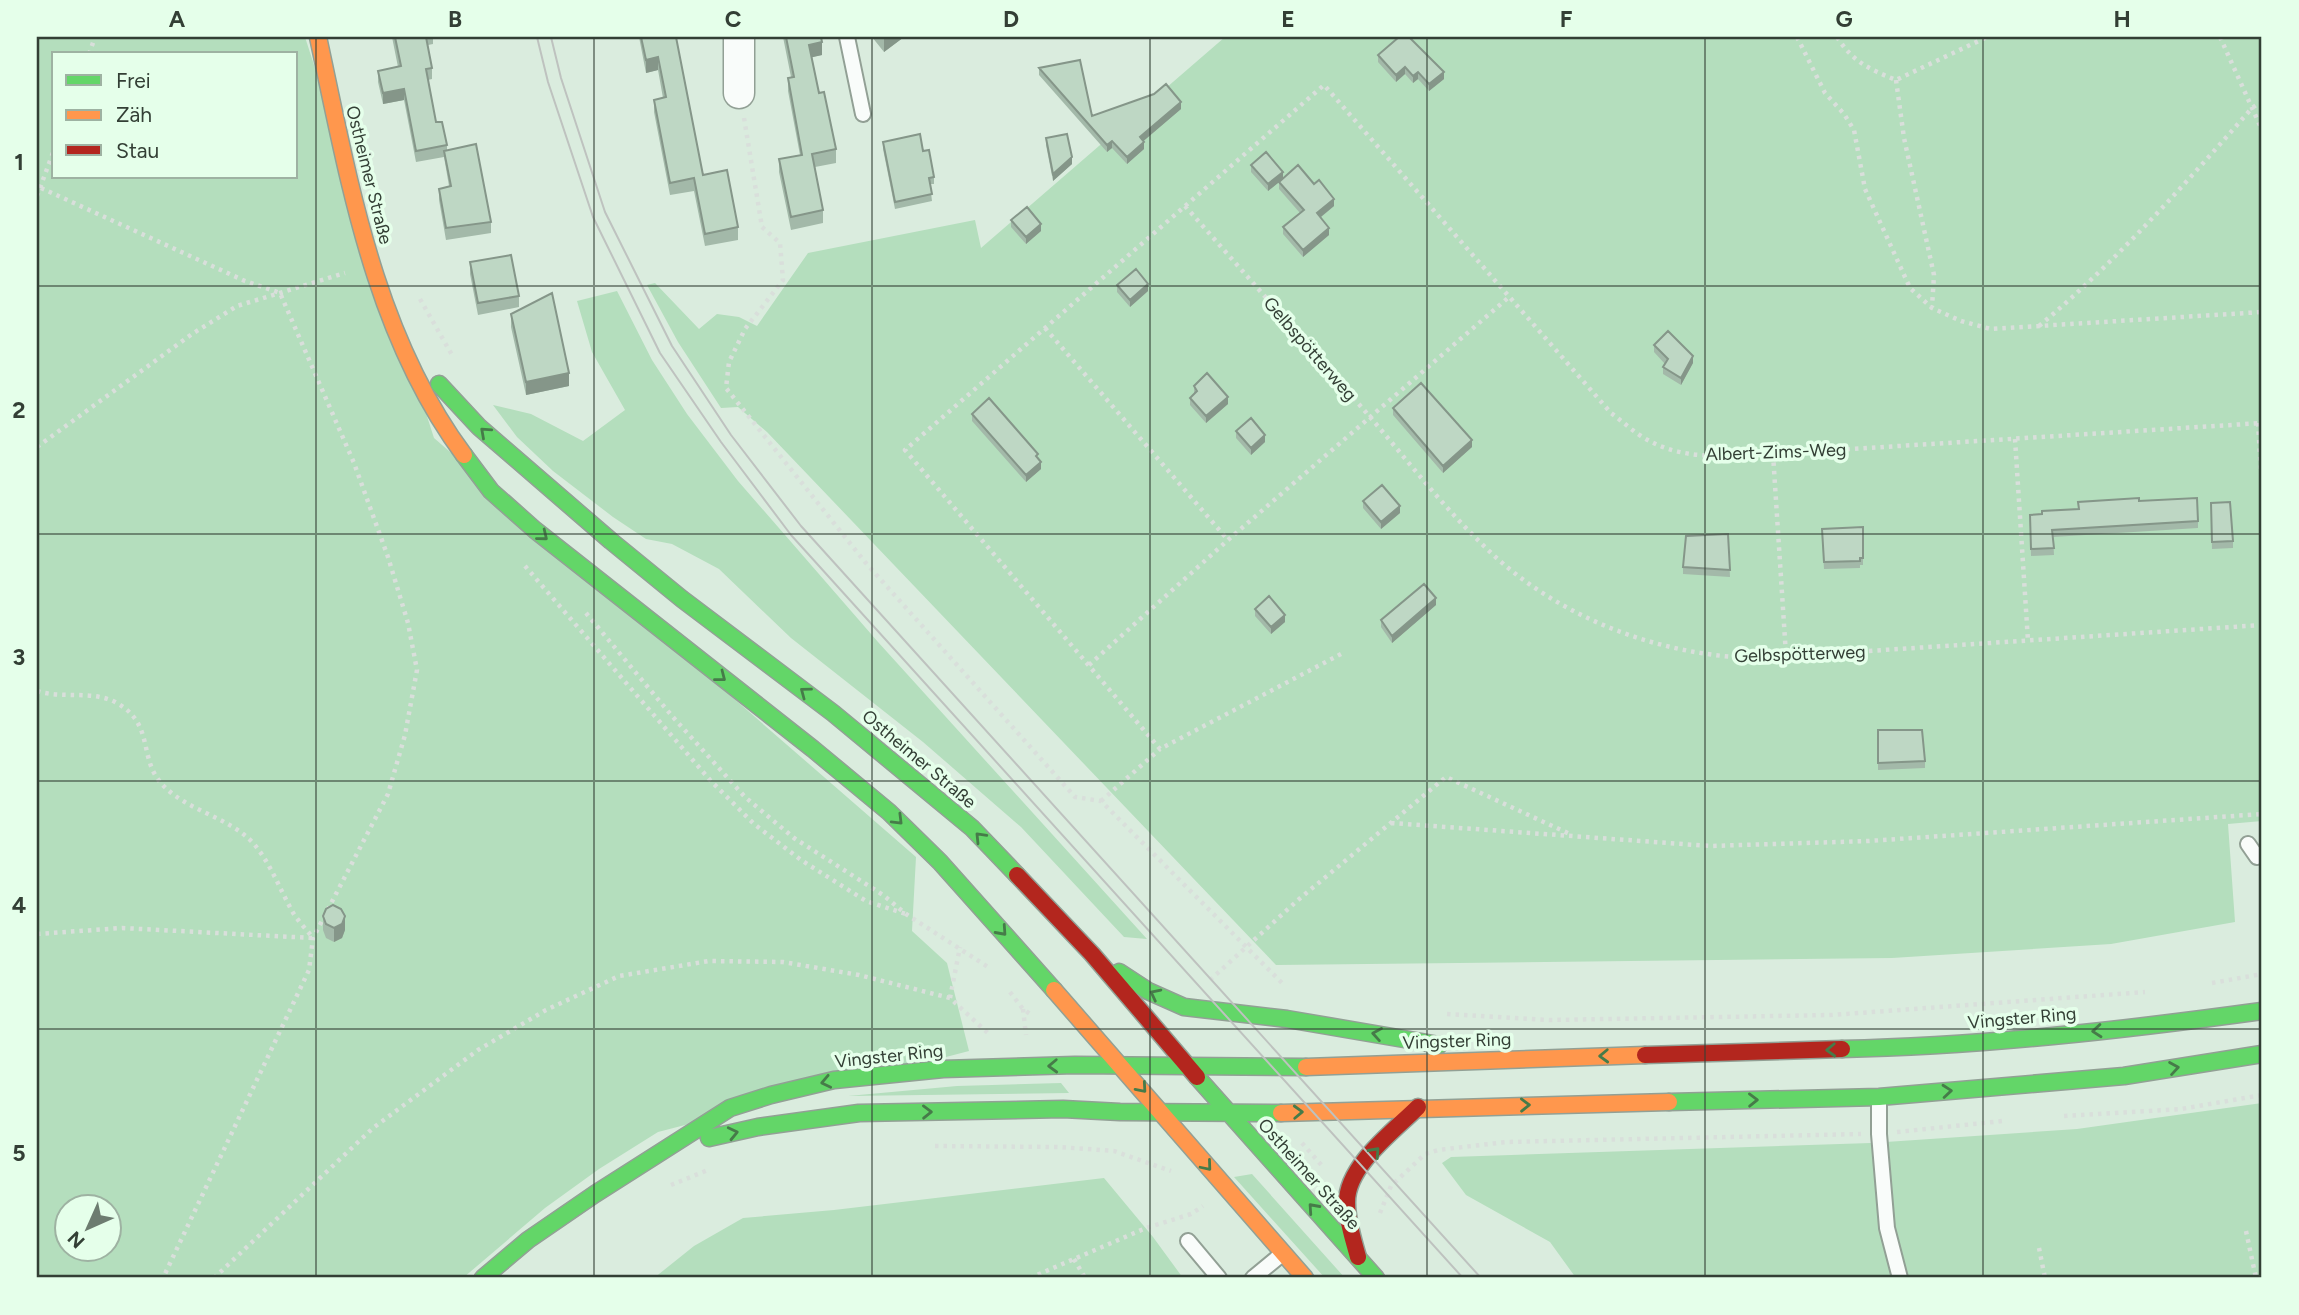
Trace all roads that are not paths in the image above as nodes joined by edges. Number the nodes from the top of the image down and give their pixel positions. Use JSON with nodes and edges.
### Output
{"nodes":[{"id":1,"x":318,"y":37,"type":"edge"},
{"id":2,"x":739,"y":37,"type":"edge"},
{"id":3,"x":847,"y":37,"type":"edge"},
{"id":4,"x":739,"y":93,"type":"road end"},
{"id":5,"x":863,"y":114,"type":"dead end"},
{"id":6,"x":392,"y":321,"type":"junction"},
{"id":7,"x":501,"y":461,"type":"junction"},
{"id":8,"x":485,"y":484,"type":"junction"},
{"id":9,"x":2248,"y":844,"type":"dead end"},
{"id":10,"x":2262,"y":856,"type":"edge"},
{"id":11,"x":1092,"y":954,"type":"junction"},
{"id":12,"x":2262,"y":1011,"type":"edge"},
{"id":13,"x":2262,"y":1054,"type":"edge"},
{"id":14,"x":1517,"y":1058,"type":"junction"},
{"id":15,"x":1121,"y":1064,"type":"junction"},
{"id":16,"x":1187,"y":1065,"type":"junction"},
{"id":17,"x":1879,"y":1097,"type":"junction"},
{"id":18,"x":1418,"y":1107,"type":"junction"},
{"id":19,"x":1164,"y":1113,"type":"junction"},
{"id":20,"x":1230,"y":1114,"type":"junction"},
{"id":21,"x":666,"y":1148,"type":"junction"},
{"id":22,"x":1188,"y":1241,"type":"dead end"},
{"id":23,"x":1283,"y":1253,"type":"junction"},
{"id":24,"x":1358,"y":1259,"type":"junction"},
{"id":25,"x":483,"y":1278,"type":"edge"},
{"id":26,"x":1219,"y":1278,"type":"edge"},
{"id":27,"x":1253,"y":1278,"type":"edge"},
{"id":28,"x":1306,"y":1278,"type":"edge"},
{"id":29,"x":1376,"y":1278,"type":"edge"},
{"id":30,"x":1899,"y":1278,"type":"edge"}],
"edges":[{"from":1,"to":6,"type":"main road","name":"Ostheimer Straße"},
{"from":2,"to":4,"type":"street"},
{"from":3,"to":5,"type":"lane"},
{"from":7,"to":6,"type":"main road","name":"Ostheimer Straße","one_way":true},
{"from":6,"to":8,"type":"main road","name":"Ostheimer Straße"},
{"from":7,"to":8,"type":"main road"},
{"from":11,"to":7,"type":"main road","name":"Ostheimer Straße","one_way":true},
{"from":8,"to":15,"type":"main road","name":"Ostheimer Straße","one_way":true},
{"from":9,"to":10,"type":"lane"},
{"from":14,"to":11,"type":"main road","one_way":true},
{"from":11,"to":16,"type":"main road","name":"Ostheimer Straße"},
{"from":12,"to":14,"type":"main road","name":"Vingster Ring","one_way":true},
{"from":17,"to":13,"type":"main road","name":"Vingster Ring","one_way":true},
{"from":14,"to":16,"type":"main road","name":"Vingster Ring"},
{"from":15,"to":16,"type":"main road","name":"Vingster Ring"},
{"from":15,"to":19,"type":"main road","name":"Ostheimer Straße","one_way":true},
{"from":15,"to":21,"type":"main road","name":"Vingster Ring","one_way":true},
{"from":16,"to":20,"type":"main road","name":"Ostheimer Straße"},
{"from":18,"to":17,"type":"main road","name":"Vingster Ring","one_way":true},
{"from":17,"to":30,"type":"lane"},
{"from":20,"to":18,"type":"main road","name":"Vingster Ring","one_way":true},
{"from":24,"to":18,"type":"main road","one_way":true},
{"from":19,"to":20,"type":"main road","name":"Vingster Ring"},
{"from":21,"to":19,"type":"main road","name":"Vingster Ring","one_way":true},
{"from":19,"to":23,"type":"main road","name":"Ostheimer Straße","one_way":true},
{"from":24,"to":20,"type":"main road","name":"Ostheimer Straße","one_way":true},
{"from":21,"to":25,"type":"main road","name":"Vingster Ring"},
{"from":22,"to":26,"type":"lane"},
{"from":23,"to":27,"type":"lane"},
{"from":23,"to":28,"type":"main road","name":"Ostheimer Straße"},
{"from":24,"to":29,"type":"main road","name":"Ostheimer Straße"}]}
